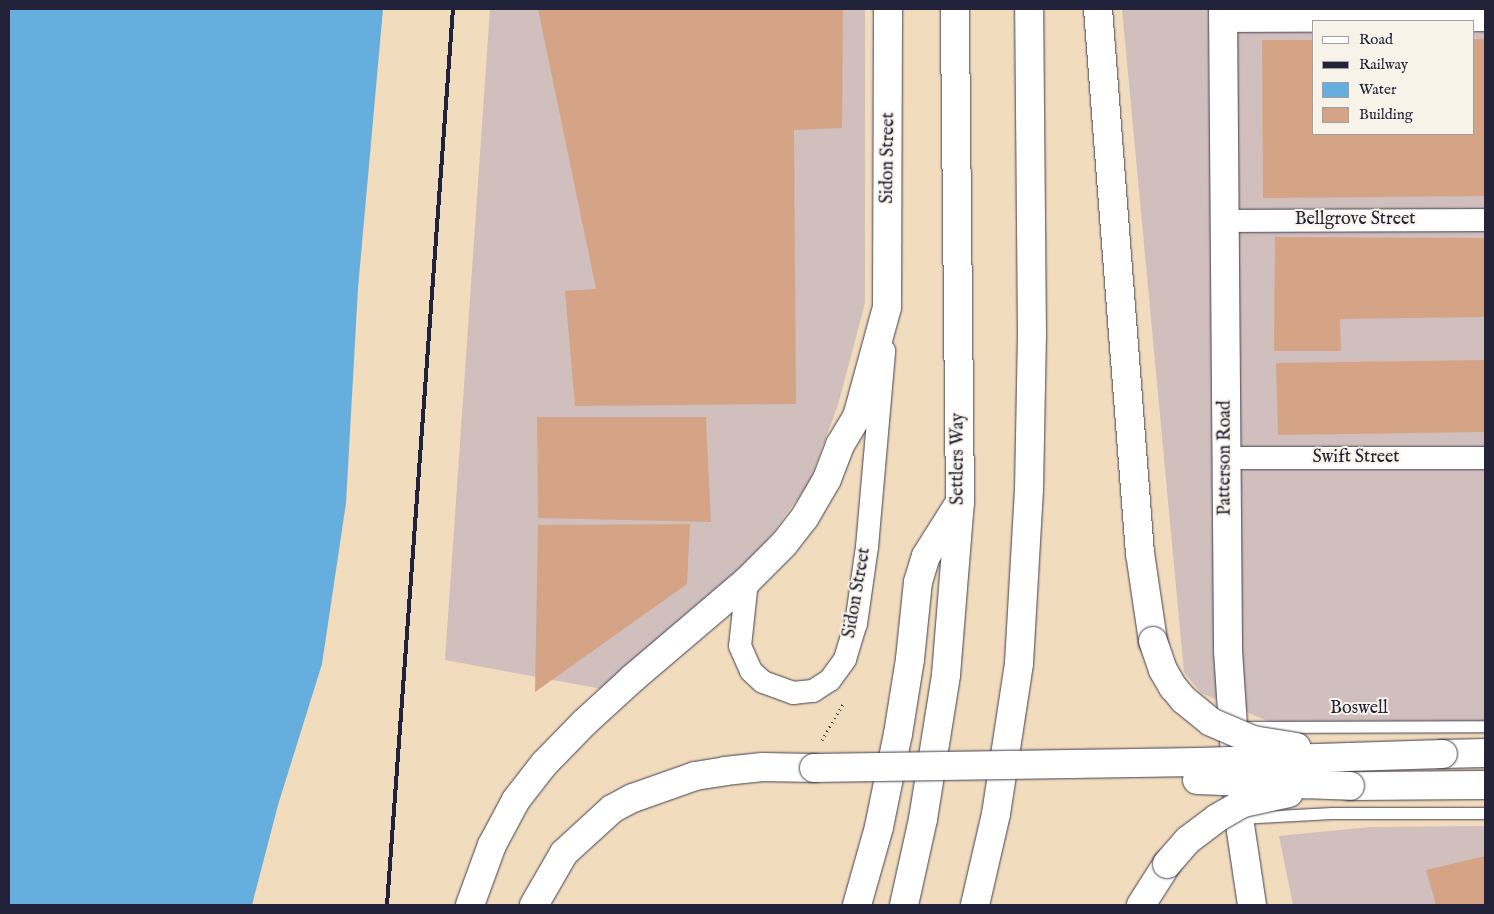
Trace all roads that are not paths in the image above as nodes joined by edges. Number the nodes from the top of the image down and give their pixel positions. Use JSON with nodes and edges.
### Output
{"nodes":[{"id":1,"x":888,"y":9,"type":"edge"},
{"id":2,"x":955,"y":9,"type":"edge"},
{"id":3,"x":1029,"y":9,"type":"edge"},
{"id":4,"x":1098,"y":9,"type":"edge"},
{"id":5,"x":1223,"y":15,"type":"edge"},
{"id":6,"x":1485,"y":20,"type":"edge"},
{"id":7,"x":1225,"y":220,"type":"junction"},
{"id":8,"x":1485,"y":220,"type":"edge"},
{"id":9,"x":888,"y":307,"type":"junction"},
{"id":10,"x":1226,"y":458,"type":"junction"},
{"id":11,"x":1485,"y":458,"type":"edge"},
{"id":12,"x":960,"y":502,"type":"junction"},
{"id":13,"x":748,"y":581,"type":"junction"},
{"id":14,"x":1485,"y":726,"type":"edge"},
{"id":15,"x":1233,"y":728,"type":"junction"},
{"id":16,"x":1485,"y":753,"type":"edge"},
{"id":17,"x":1442,"y":754,"type":"junction"},
{"id":18,"x":816,"y":764,"type":"junction"},
{"id":19,"x":1485,"y":785,"type":"edge"},
{"id":20,"x":1350,"y":786,"type":"junction"},
{"id":21,"x":1485,"y":814,"type":"edge"},
{"id":22,"x":1239,"y":818,"type":"junction"},
{"id":23,"x":470,"y":905,"type":"edge"},
{"id":24,"x":534,"y":905,"type":"edge"},
{"id":25,"x":554,"y":905,"type":"edge"},
{"id":26,"x":857,"y":905,"type":"edge"},
{"id":27,"x":904,"y":905,"type":"edge"},
{"id":28,"x":975,"y":905,"type":"edge"},
{"id":29,"x":1141,"y":905,"type":"edge"},
{"id":30,"x":1252,"y":905,"type":"edge"}],
"edges":[{"from":1,"to":9,"type":"main road","name":"Sidon Street"},
{"from":2,"to":12,"type":"main road","name":"Settlers Way"},
{"from":3,"to":28,"type":"main road"},
{"from":4,"to":17,"type":"main road","bridge":true},
{"from":5,"to":6,"type":"street"},
{"from":5,"to":7,"type":"main road","name":"Patterson Road"},
{"from":7,"to":8,"type":"street","name":"Bellgrove Street"},
{"from":7,"to":10,"type":"main road","name":"Patterson Road"},
{"from":9,"to":13,"type":"main road","name":"Sidon Street"},
{"from":9,"to":13,"type":"street","name":"Sidon Street"},
{"from":10,"to":11,"type":"street","name":"Swift Street"},
{"from":10,"to":15,"type":"main road","name":"Patterson Road"},
{"from":12,"to":26,"type":"main road"},
{"from":12,"to":27,"type":"main road","name":"Settlers Way"},
{"from":13,"to":23,"type":"main road"},
{"from":14,"to":15,"type":"lane","name":"Boswell"},
{"from":15,"to":22,"type":"main road","name":"Patterson Road"},
{"from":16,"to":17,"type":"main road"},
{"from":17,"to":18,"type":"main road","bridge":true},
{"from":18,"to":20,"type":"main road","bridge":true},
{"from":18,"to":24,"type":"main road"},
{"from":18,"to":25,"type":"main road"},
{"from":19,"to":20,"type":"main road"},
{"from":20,"to":29,"type":"main road","bridge":true},
{"from":21,"to":22,"type":"lane"},
{"from":22,"to":30,"type":"main road","name":"Patterson Road"}]}
